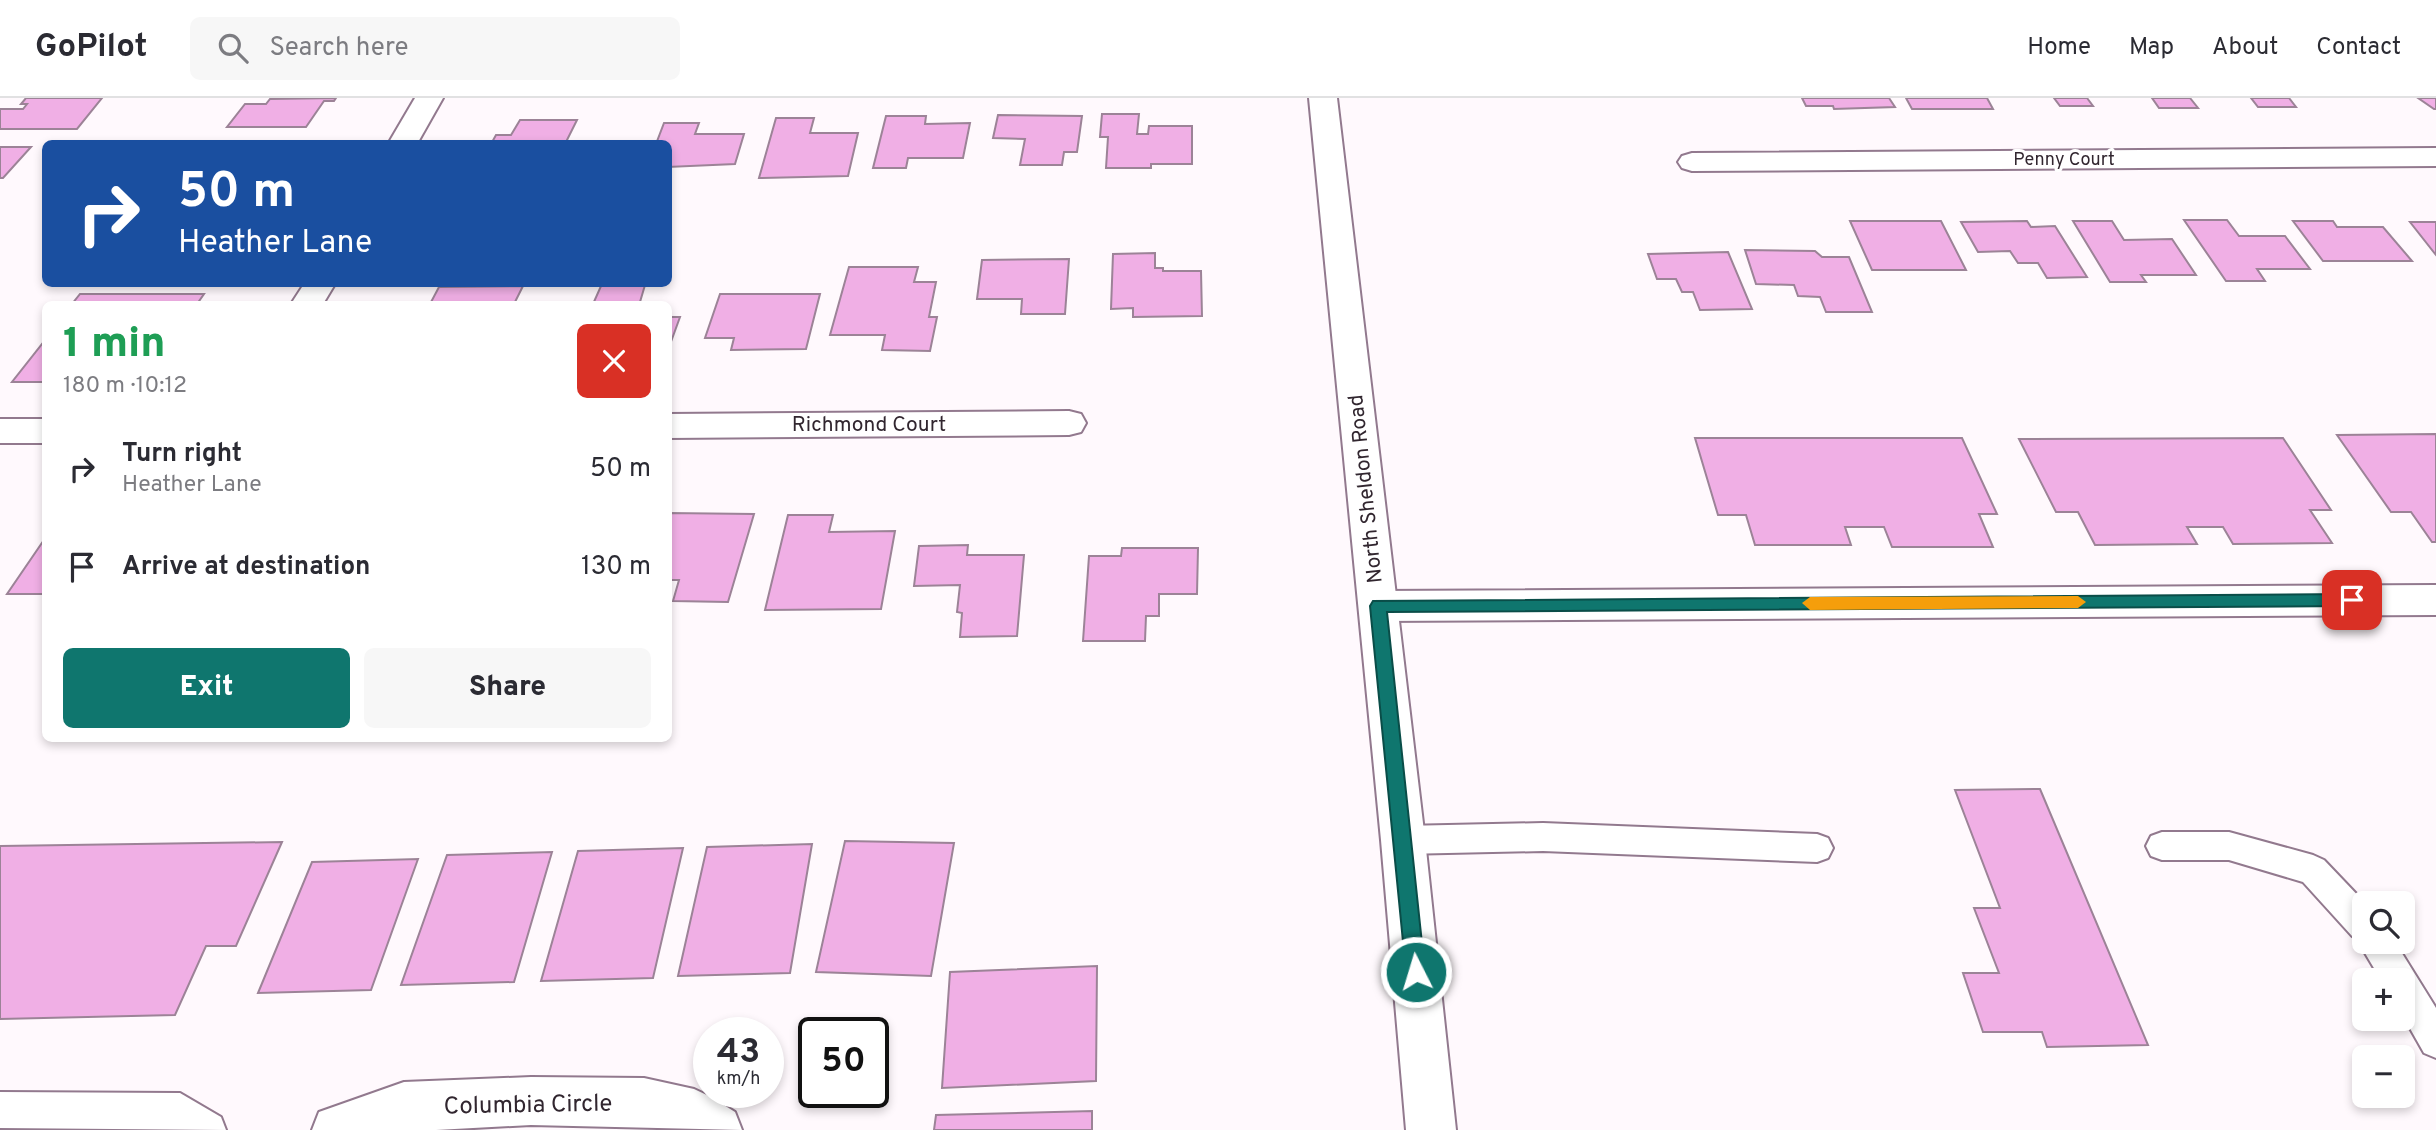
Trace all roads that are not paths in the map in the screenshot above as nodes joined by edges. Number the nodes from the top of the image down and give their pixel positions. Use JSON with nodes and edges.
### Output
{"nodes":[{"id":1,"x":429,"y":98,"type":"edge"},
{"id":2,"x":1323,"y":98,"type":"edge"},
{"id":3,"x":404,"y":140,"type":"edge"},
{"id":4,"x":2436,"y":156,"type":"edge"},
{"id":5,"x":1692,"y":162,"type":"dead end"},
{"id":6,"x":1069,"y":423,"type":"dead end"},
{"id":7,"x":672,"y":426,"type":"edge"},
{"id":8,"x":0,"y":431,"type":"edge"},
{"id":9,"x":42,"y":431,"type":"edge"},
{"id":10,"x":2436,"y":600,"type":"edge"},
{"id":11,"x":1378,"y":606,"type":"junction"},
{"id":12,"x":1403,"y":840,"type":"junction"},
{"id":13,"x":2162,"y":846,"type":"dead end"},
{"id":14,"x":1817,"y":848,"type":"dead end"},
{"id":15,"x":2352,"y":912,"type":"edge"},
{"id":16,"x":2415,"y":1006,"type":"edge"},
{"id":17,"x":2436,"y":1041,"type":"edge"},
{"id":18,"x":0,"y":1110,"type":"edge"},
{"id":19,"x":208,"y":1130,"type":"edge"},
{"id":20,"x":337,"y":1130,"type":"edge"},
{"id":21,"x":717,"y":1130,"type":"edge"},
{"id":22,"x":1431,"y":1130,"type":"edge"}],
"edges":[{"from":1,"to":3,"type":"street"},
{"from":2,"to":11,"type":"street","name":"North Sheldon Road"},
{"from":4,"to":5,"type":"street","name":"Penny Court"},
{"from":6,"to":7,"type":"street","name":"Richmond Court"},
{"from":8,"to":9,"type":"street"},
{"from":10,"to":11,"type":"street"},
{"from":11,"to":12,"type":"street","name":"North Sheldon Road"},
{"from":12,"to":14,"type":"lane"},
{"from":12,"to":22,"type":"street","name":"North Sheldon Road"},
{"from":13,"to":15,"type":"lane"},
{"from":16,"to":17,"type":"lane"},
{"from":18,"to":19,"type":"lane"},
{"from":20,"to":21,"type":"street","name":"Columbia Circle"}]}
